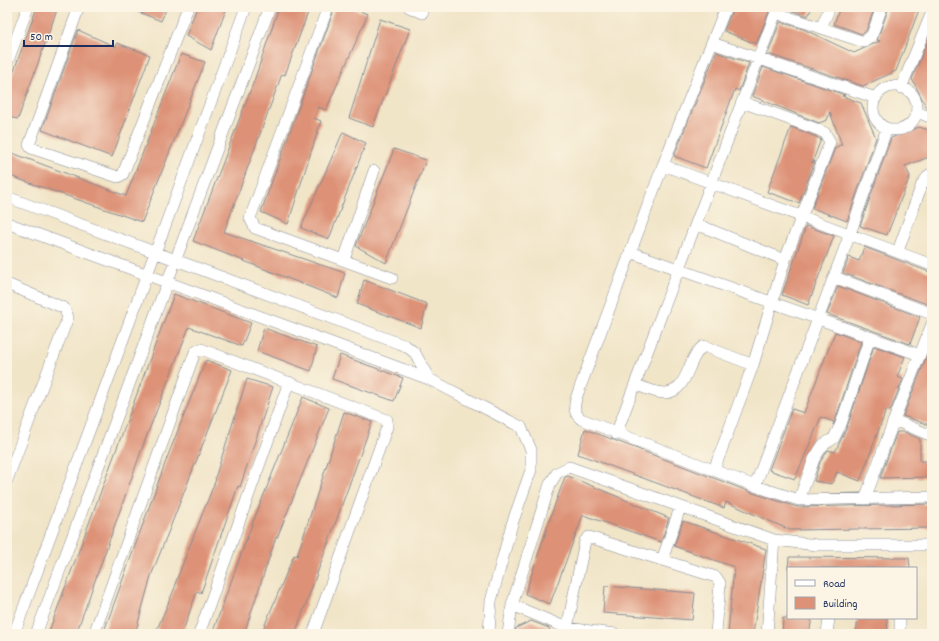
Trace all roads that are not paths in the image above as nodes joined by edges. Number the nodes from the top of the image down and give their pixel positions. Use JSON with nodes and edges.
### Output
{"nodes":[{"id":1,"x":28,"y":7,"type":"edge"},
{"id":2,"x":79,"y":7,"type":"edge"},
{"id":3,"x":188,"y":7,"type":"edge"},
{"id":4,"x":246,"y":7,"type":"edge"},
{"id":5,"x":270,"y":7,"type":"edge"},
{"id":6,"x":328,"y":7,"type":"edge"},
{"id":7,"x":409,"y":7,"type":"edge"},
{"id":8,"x":726,"y":7,"type":"edge"},
{"id":9,"x":830,"y":7,"type":"edge"},
{"id":10,"x":882,"y":7,"type":"edge"},
{"id":11,"x":777,"y":10,"type":"edge"},
{"id":12,"x":932,"y":12,"type":"edge"},
{"id":13,"x":422,"y":13,"type":"dead end"},
{"id":14,"x":821,"y":28,"type":"junction"},
{"id":15,"x":712,"y":43,"type":"junction"},
{"id":16,"x":758,"y":59,"type":"junction"},
{"id":17,"x":7,"y":63,"type":"edge"},
{"id":18,"x":901,"y":88,"type":"junction"},
{"id":19,"x":876,"y":98,"type":"junction"},
{"id":20,"x":742,"y":102,"type":"junction"},
{"id":21,"x":917,"y":112,"type":"junction"},
{"id":22,"x":932,"y":118,"type":"edge"},
{"id":23,"x":887,"y":128,"type":"junction"},
{"id":24,"x":663,"y":165,"type":"junction"},
{"id":25,"x":374,"y":172,"type":"dead end"},
{"id":26,"x":932,"y":175,"type":"edge"},
{"id":27,"x":711,"y":183,"type":"junction"},
{"id":28,"x":7,"y":197,"type":"edge"},
{"id":29,"x":802,"y":215,"type":"junction"},
{"id":30,"x":7,"y":223,"type":"edge"},
{"id":31,"x":696,"y":224,"type":"junction"},
{"id":32,"x":850,"y":234,"type":"junction"},
{"id":33,"x":898,"y":251,"type":"junction"},
{"id":34,"x":154,"y":252,"type":"junction"},
{"id":35,"x":630,"y":252,"type":"junction"},
{"id":36,"x":176,"y":260,"type":"junction"},
{"id":37,"x":344,"y":260,"type":"junction"},
{"id":38,"x":785,"y":260,"type":"junction"},
{"id":39,"x":932,"y":265,"type":"edge"},
{"id":40,"x":678,"y":269,"type":"junction"},
{"id":41,"x":146,"y":274,"type":"junction"},
{"id":42,"x":834,"y":277,"type":"junction"},
{"id":43,"x":392,"y":278,"type":"dead end"},
{"id":44,"x":168,"y":282,"type":"junction"},
{"id":45,"x":7,"y":284,"type":"edge"},
{"id":46,"x":771,"y":302,"type":"junction"},
{"id":47,"x":932,"y":314,"type":"edge"},
{"id":48,"x":817,"y":319,"type":"junction"},
{"id":49,"x":932,"y":324,"type":"edge"},
{"id":50,"x":870,"y":337,"type":"junction"},
{"id":51,"x":920,"y":355,"type":"junction"},
{"id":52,"x":752,"y":365,"type":"junction"},
{"id":53,"x":429,"y":379,"type":"junction"},
{"id":54,"x":289,"y":382,"type":"junction"},
{"id":55,"x":635,"y":385,"type":"junction"},
{"id":56,"x":894,"y":420,"type":"junction"},
{"id":57,"x":616,"y":434,"type":"junction"},
{"id":58,"x":932,"y":436,"type":"edge"},
{"id":59,"x":714,"y":470,"type":"junction"},
{"id":60,"x":7,"y":480,"type":"edge"},
{"id":61,"x":754,"y":486,"type":"junction"},
{"id":62,"x":932,"y":497,"type":"edge"},
{"id":63,"x":865,"y":499,"type":"junction"},
{"id":64,"x":799,"y":500,"type":"junction"},
{"id":65,"x":680,"y":508,"type":"junction"},
{"id":66,"x":774,"y":540,"type":"junction"},
{"id":67,"x":932,"y":545,"type":"edge"},
{"id":68,"x":662,"y":560,"type":"junction"},
{"id":69,"x":512,"y":605,"type":"junction"},
{"id":70,"x":829,"y":619,"type":"edge"},
{"id":71,"x":900,"y":619,"type":"edge"},
{"id":72,"x":568,"y":631,"type":"edge"},
{"id":73,"x":14,"y":634,"type":"edge"},
{"id":74,"x":36,"y":634,"type":"edge"},
{"id":75,"x":94,"y":634,"type":"edge"},
{"id":76,"x":199,"y":634,"type":"edge"},
{"id":77,"x":313,"y":634,"type":"edge"},
{"id":78,"x":489,"y":634,"type":"edge"},
{"id":79,"x":508,"y":634,"type":"edge"},
{"id":80,"x":615,"y":634,"type":"edge"},
{"id":81,"x":716,"y":634,"type":"edge"},
{"id":82,"x":767,"y":634,"type":"edge"},
{"id":83,"x":827,"y":634,"type":"edge"},
{"id":84,"x":900,"y":634,"type":"edge"}],
"edges":[{"from":1,"to":17,"type":"street"},
{"from":2,"to":3,"type":"street"},
{"from":4,"to":34,"type":"street"},
{"from":5,"to":36,"type":"street"},
{"from":6,"to":37,"type":"street"},
{"from":7,"to":13,"type":"street"},
{"from":8,"to":15,"type":"street"},
{"from":9,"to":14,"type":"street"},
{"from":10,"to":14,"type":"street"},
{"from":11,"to":14,"type":"street"},
{"from":11,"to":16,"type":"street"},
{"from":12,"to":18,"type":"street"},
{"from":15,"to":16,"type":"street"},
{"from":15,"to":24,"type":"street"},
{"from":16,"to":19,"type":"street"},
{"from":16,"to":20,"type":"street"},
{"from":18,"to":19,"type":"street"},
{"from":18,"to":21,"type":"street"},
{"from":19,"to":23,"type":"street"},
{"from":20,"to":27,"type":"street"},
{"from":20,"to":29,"type":"street"},
{"from":21,"to":22,"type":"street"},
{"from":21,"to":23,"type":"street"},
{"from":23,"to":32,"type":"street"},
{"from":24,"to":27,"type":"street"},
{"from":24,"to":35,"type":"street"},
{"from":25,"to":37,"type":"street"},
{"from":26,"to":33,"type":"street"},
{"from":27,"to":29,"type":"street"},
{"from":27,"to":31,"type":"street"},
{"from":28,"to":34,"type":"street"},
{"from":29,"to":32,"type":"street"},
{"from":29,"to":38,"type":"street"},
{"from":30,"to":41,"type":"street"},
{"from":31,"to":38,"type":"street"},
{"from":31,"to":40,"type":"street"},
{"from":32,"to":33,"type":"street"},
{"from":32,"to":42,"type":"street"},
{"from":33,"to":39,"type":"street"},
{"from":34,"to":36,"type":"street"},
{"from":34,"to":41,"type":"street"},
{"from":35,"to":40,"type":"street"},
{"from":35,"to":57,"type":"street"},
{"from":36,"to":44,"type":"street"},
{"from":36,"to":53,"type":"street"},
{"from":37,"to":43,"type":"street"},
{"from":38,"to":46,"type":"street"},
{"from":40,"to":46,"type":"street"},
{"from":40,"to":55,"type":"street"},
{"from":41,"to":44,"type":"street"},
{"from":41,"to":73,"type":"street"},
{"from":42,"to":47,"type":"street"},
{"from":42,"to":48,"type":"street"},
{"from":44,"to":53,"type":"street"},
{"from":44,"to":74,"type":"street"},
{"from":45,"to":60,"type":"street"},
{"from":46,"to":48,"type":"street"},
{"from":46,"to":52,"type":"street"},
{"from":48,"to":50,"type":"street"},
{"from":48,"to":61,"type":"street"},
{"from":49,"to":51,"type":"street"},
{"from":50,"to":51,"type":"street"},
{"from":50,"to":64,"type":"street"},
{"from":51,"to":56,"type":"street"},
{"from":52,"to":55,"type":"street"},
{"from":52,"to":59,"type":"street"},
{"from":53,"to":78,"type":"street"},
{"from":54,"to":75,"type":"street"},
{"from":54,"to":76,"type":"street"},
{"from":54,"to":77,"type":"street"},
{"from":55,"to":57,"type":"street"},
{"from":56,"to":58,"type":"street"},
{"from":56,"to":63,"type":"street"},
{"from":57,"to":59,"type":"street"},
{"from":59,"to":61,"type":"street"},
{"from":61,"to":64,"type":"street"},
{"from":62,"to":63,"type":"street"},
{"from":63,"to":64,"type":"street"},
{"from":65,"to":66,"type":"street"},
{"from":65,"to":68,"type":"street"},
{"from":65,"to":69,"type":"street"},
{"from":66,"to":67,"type":"street"},
{"from":66,"to":82,"type":"street"},
{"from":68,"to":72,"type":"street"},
{"from":68,"to":81,"type":"street"},
{"from":69,"to":72,"type":"street"},
{"from":69,"to":79,"type":"street"},
{"from":70,"to":83,"type":"street"},
{"from":71,"to":84,"type":"street"},
{"from":72,"to":80,"type":"street"}]}
